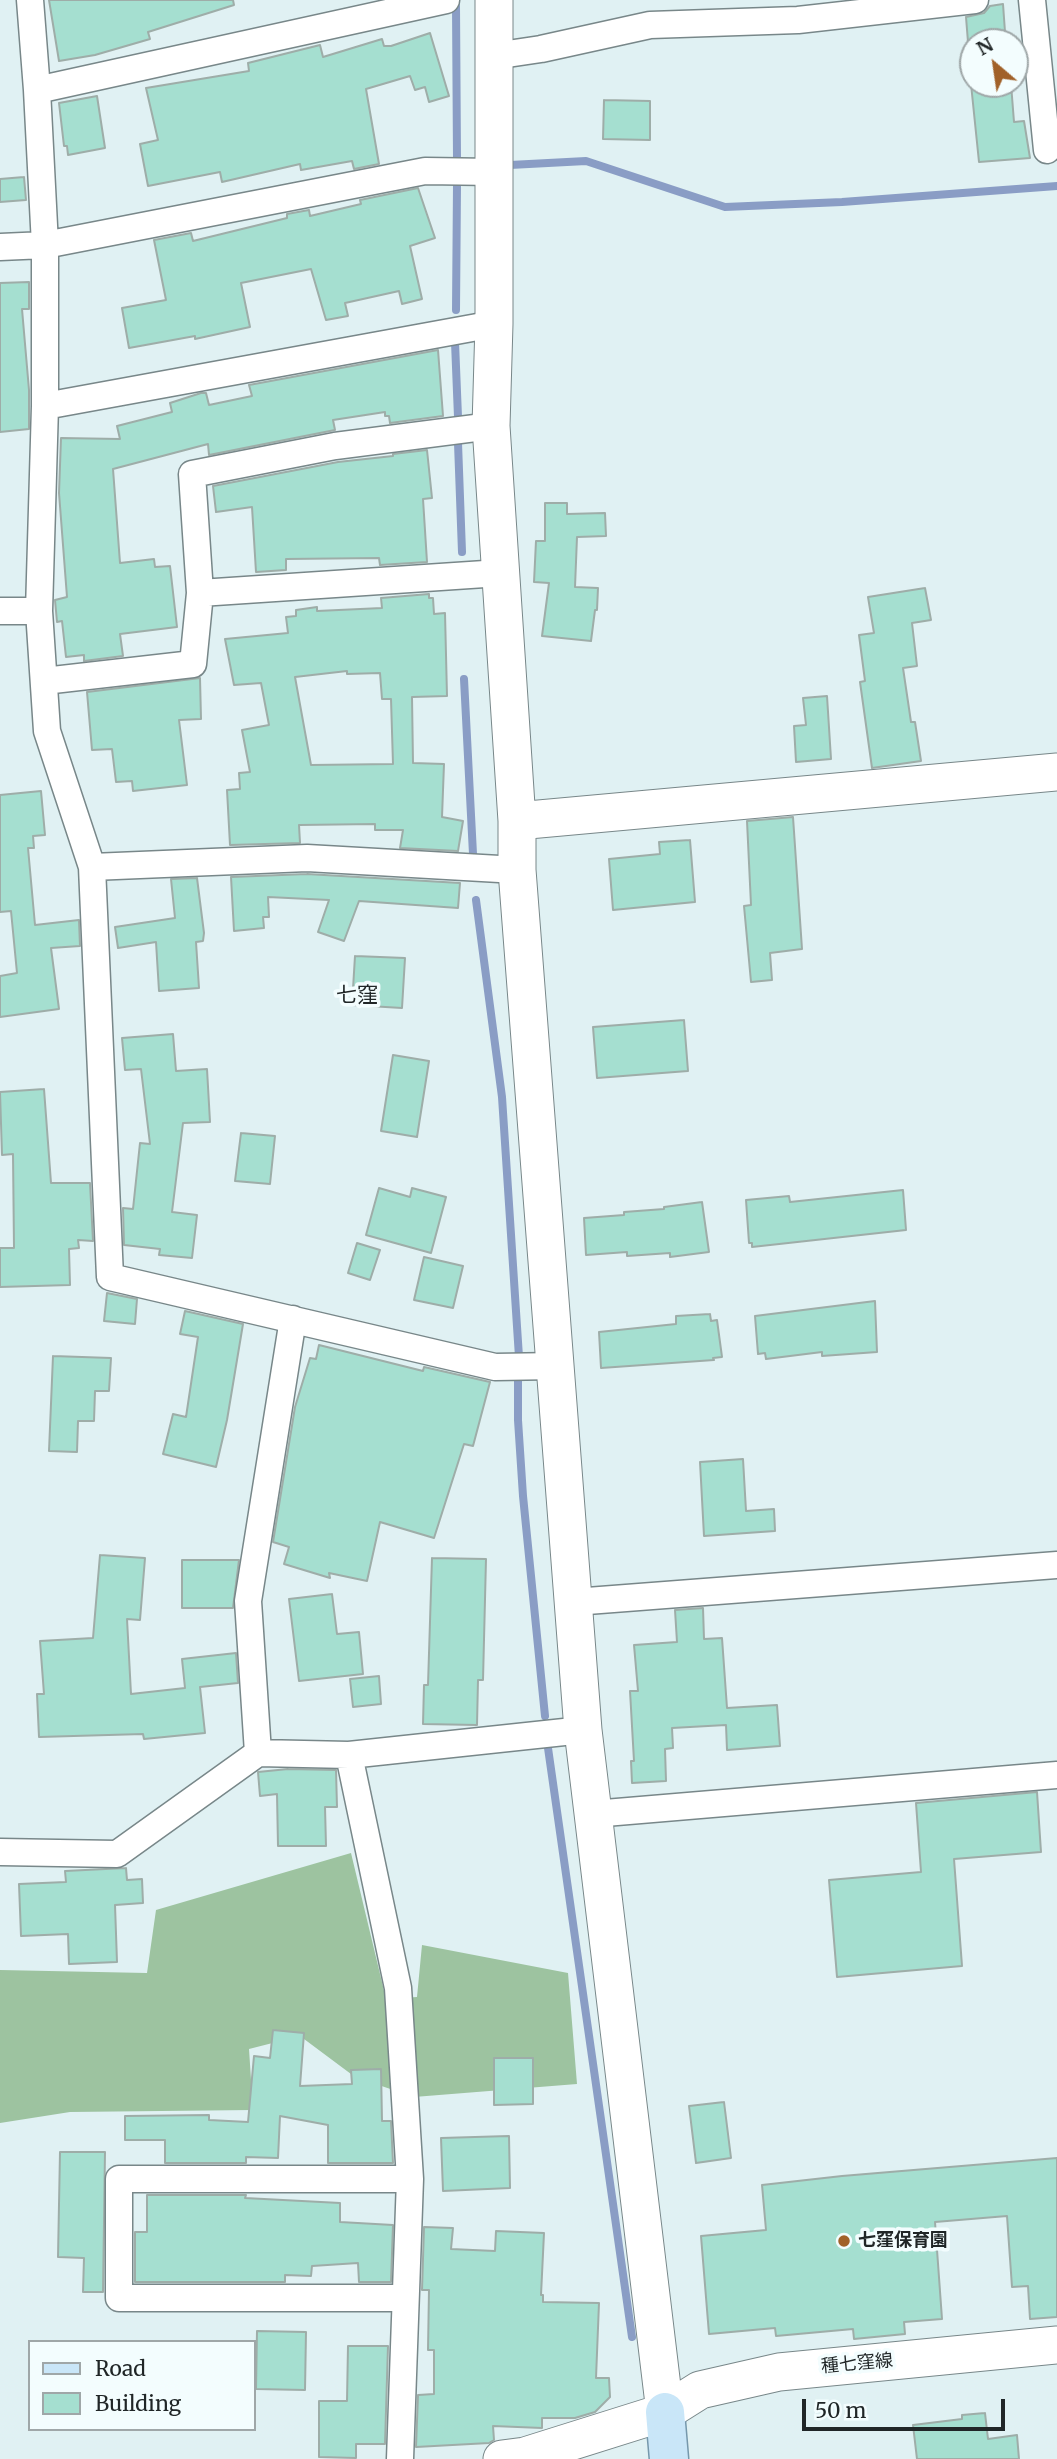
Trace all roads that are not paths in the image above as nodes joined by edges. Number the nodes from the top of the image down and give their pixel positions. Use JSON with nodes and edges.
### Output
{"nodes":[{"id":1,"x":30,"y":0,"type":"edge"},
{"id":2,"x":446,"y":0,"type":"edge"},
{"id":3,"x":494,"y":0,"type":"edge"},
{"id":4,"x":975,"y":0,"type":"edge"},
{"id":5,"x":1032,"y":0,"type":"edge"},
{"id":6,"x":494,"y":56,"type":"junction"},
{"id":7,"x":37,"y":89,"type":"junction"},
{"id":8,"x":1047,"y":149,"type":"dead end"},
{"id":9,"x":495,"y":172,"type":"junction"},
{"id":10,"x":45,"y":245,"type":"junction"},
{"id":11,"x":0,"y":247,"type":"edge"},
{"id":12,"x":494,"y":324,"type":"junction"},
{"id":13,"x":45,"y":406,"type":"junction"},
{"id":14,"x":491,"y":426,"type":"junction"},
{"id":15,"x":500,"y":573,"type":"junction"},
{"id":16,"x":200,"y":593,"type":"junction"},
{"id":17,"x":0,"y":611,"type":"edge"},
{"id":18,"x":39,"y":611,"type":"junction"},
{"id":19,"x":44,"y":681,"type":"junction"},
{"id":20,"x":1057,"y":772,"type":"edge"},
{"id":21,"x":517,"y":821,"type":"junction"},
{"id":22,"x":92,"y":867,"type":"junction"},
{"id":23,"x":517,"y":870,"type":"junction"},
{"id":24,"x":293,"y":1319,"type":"junction"},
{"id":25,"x":557,"y":1366,"type":"junction"},
{"id":26,"x":1057,"y":1565,"type":"edge"},
{"id":27,"x":574,"y":1602,"type":"junction"},
{"id":28,"x":583,"y":1730,"type":"junction"},
{"id":29,"x":258,"y":1753,"type":"junction"},
{"id":30,"x":349,"y":1755,"type":"junction"},
{"id":31,"x":1057,"y":1775,"type":"edge"},
{"id":32,"x":593,"y":1814,"type":"junction"},
{"id":33,"x":0,"y":1852,"type":"edge"},
{"id":34,"x":410,"y":2179,"type":"junction"},
{"id":35,"x":405,"y":2298,"type":"junction"},
{"id":36,"x":1057,"y":2345,"type":"edge"},
{"id":37,"x":665,"y":2412,"type":"junction"},
{"id":38,"x":400,"y":2459,"type":"edge"},
{"id":39,"x":502,"y":2459,"type":"edge"},
{"id":40,"x":670,"y":2459,"type":"edge"}],
"edges":[{"from":1,"to":7,"type":"street"},
{"from":2,"to":7,"type":"street"},
{"from":3,"to":6,"type":"street"},
{"from":4,"to":6,"type":"street"},
{"from":5,"to":8,"type":"street"},
{"from":6,"to":9,"type":"street"},
{"from":7,"to":10,"type":"street"},
{"from":9,"to":10,"type":"street"},
{"from":9,"to":12,"type":"street"},
{"from":10,"to":11,"type":"street"},
{"from":10,"to":13,"type":"street"},
{"from":12,"to":13,"type":"street"},
{"from":12,"to":14,"type":"street"},
{"from":13,"to":18,"type":"street"},
{"from":14,"to":15,"type":"street"},
{"from":14,"to":16,"type":"street"},
{"from":15,"to":16,"type":"street"},
{"from":15,"to":21,"type":"street"},
{"from":16,"to":19,"type":"street"},
{"from":17,"to":18,"type":"street"},
{"from":18,"to":19,"type":"street"},
{"from":19,"to":22,"type":"street"},
{"from":20,"to":21,"type":"street"},
{"from":21,"to":23,"type":"street"},
{"from":22,"to":23,"type":"street"},
{"from":22,"to":24,"type":"street"},
{"from":23,"to":25,"type":"street"},
{"from":24,"to":25,"type":"street"},
{"from":24,"to":29,"type":"street"},
{"from":25,"to":27,"type":"street"},
{"from":26,"to":27,"type":"street"},
{"from":27,"to":28,"type":"street"},
{"from":28,"to":30,"type":"street"},
{"from":28,"to":32,"type":"street"},
{"from":29,"to":30,"type":"street"},
{"from":29,"to":33,"type":"street"},
{"from":30,"to":34,"type":"street"},
{"from":31,"to":32,"type":"street"},
{"from":32,"to":37,"type":"street"},
{"from":34,"to":35,"type":"street"},
{"from":34,"to":35,"type":"street"},
{"from":35,"to":38,"type":"street"},
{"from":36,"to":37,"type":"street","name":"種七窪線"},
{"from":37,"to":39,"type":"street","name":"種七窪線"},
{"from":37,"to":40,"type":"main road"}]}
